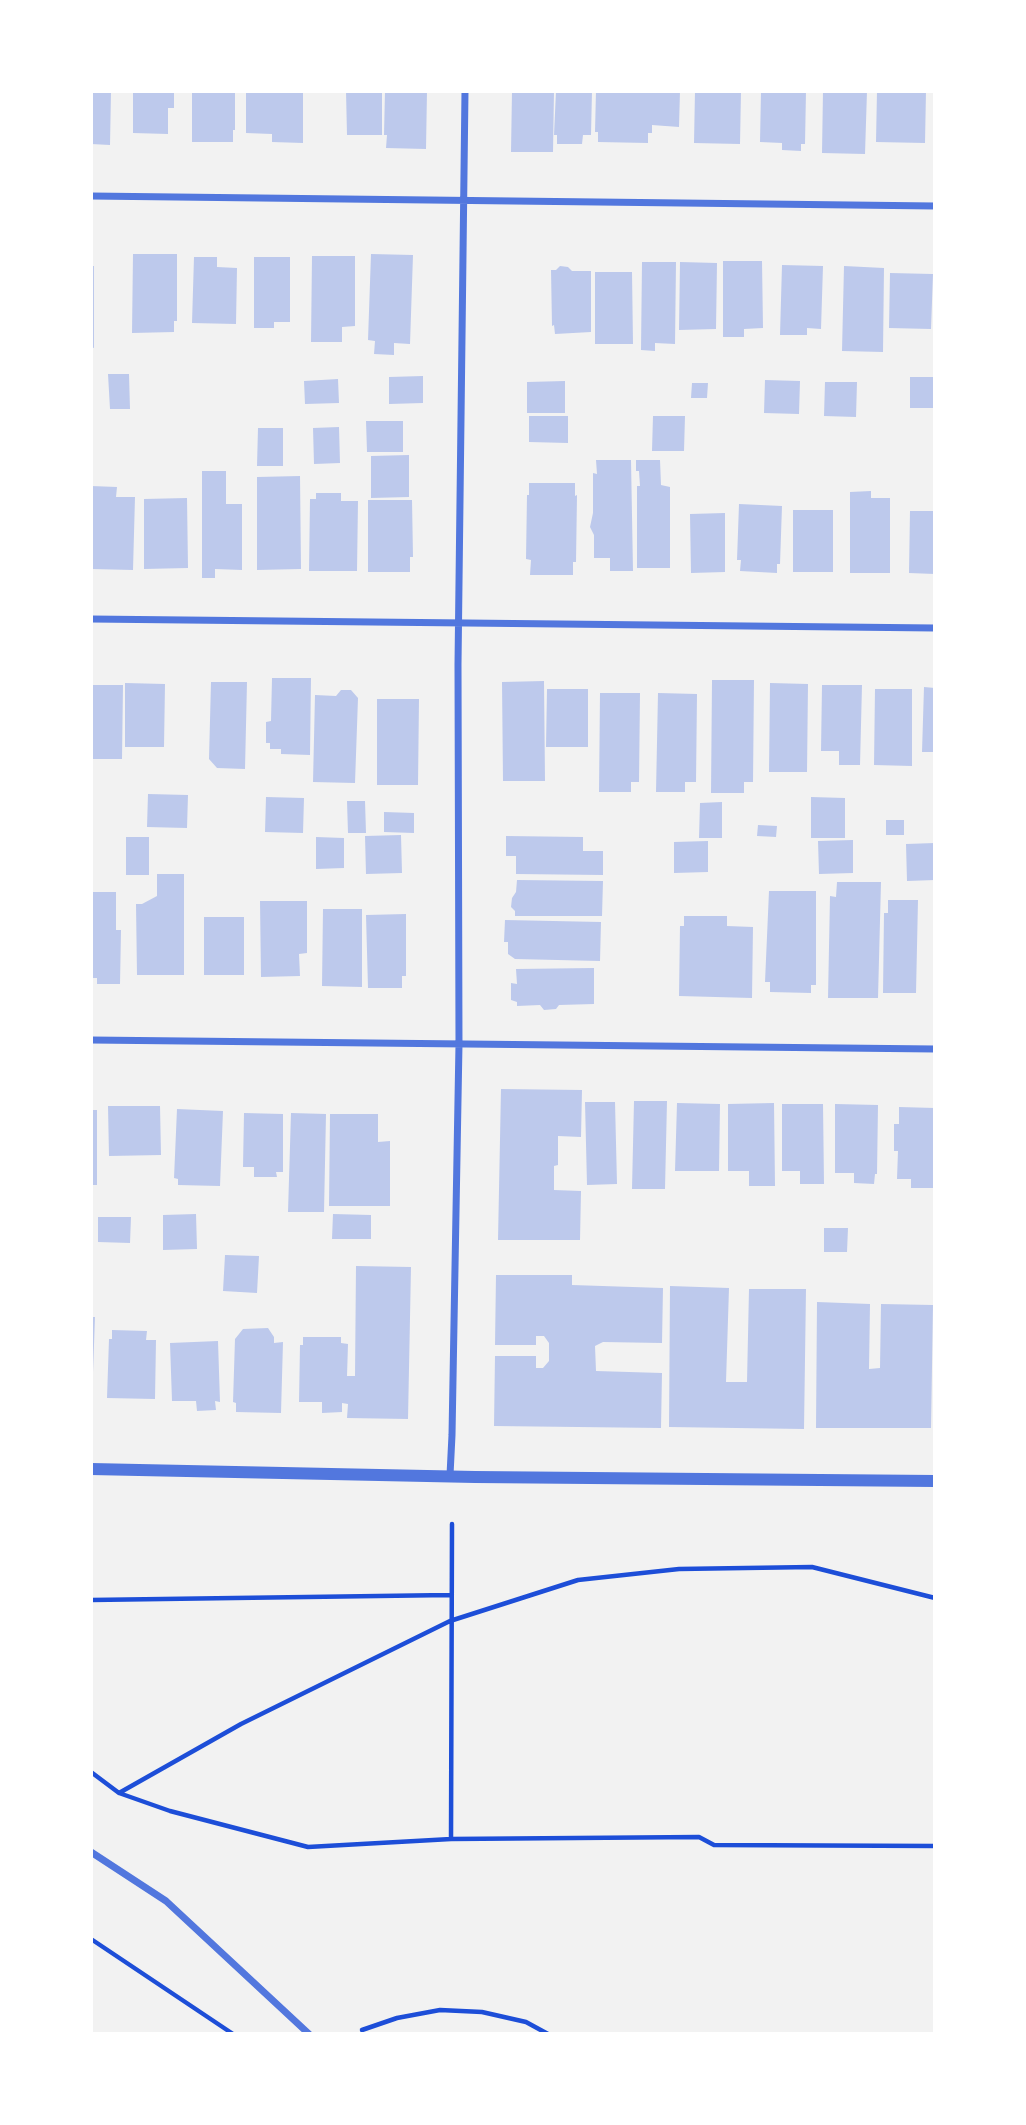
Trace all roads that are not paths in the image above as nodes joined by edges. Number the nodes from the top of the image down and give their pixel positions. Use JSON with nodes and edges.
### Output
{"nodes":[{"id":1,"x":465,"y":91,"type":"edge"},
{"id":2,"x":91,"y":197,"type":"edge"},
{"id":3,"x":464,"y":202,"type":"junction"},
{"id":4,"x":935,"y":206,"type":"edge"},
{"id":5,"x":91,"y":619,"type":"edge"},
{"id":6,"x":459,"y":623,"type":"junction"},
{"id":7,"x":935,"y":628,"type":"edge"},
{"id":8,"x":91,"y":1040,"type":"edge"},
{"id":9,"x":459,"y":1044,"type":"junction"},
{"id":10,"x":935,"y":1049,"type":"edge"},
{"id":11,"x":91,"y":1469,"type":"edge"},
{"id":12,"x":450,"y":1475,"type":"junction"},
{"id":13,"x":935,"y":1481,"type":"edge"},
{"id":14,"x":91,"y":1852,"type":"edge"},
{"id":15,"x":309,"y":2034,"type":"edge"}],
"edges":[{"from":1,"to":3,"type":"street"},
{"from":2,"to":3,"type":"street"},
{"from":3,"to":4,"type":"street"},
{"from":3,"to":6,"type":"street"},
{"from":5,"to":6,"type":"street"},
{"from":6,"to":7,"type":"street"},
{"from":6,"to":9,"type":"street"},
{"from":8,"to":9,"type":"street"},
{"from":9,"to":10,"type":"street"},
{"from":9,"to":12,"type":"street"},
{"from":11,"to":12,"type":"street"},
{"from":12,"to":13,"type":"street"},
{"from":14,"to":15,"type":"street"}]}
